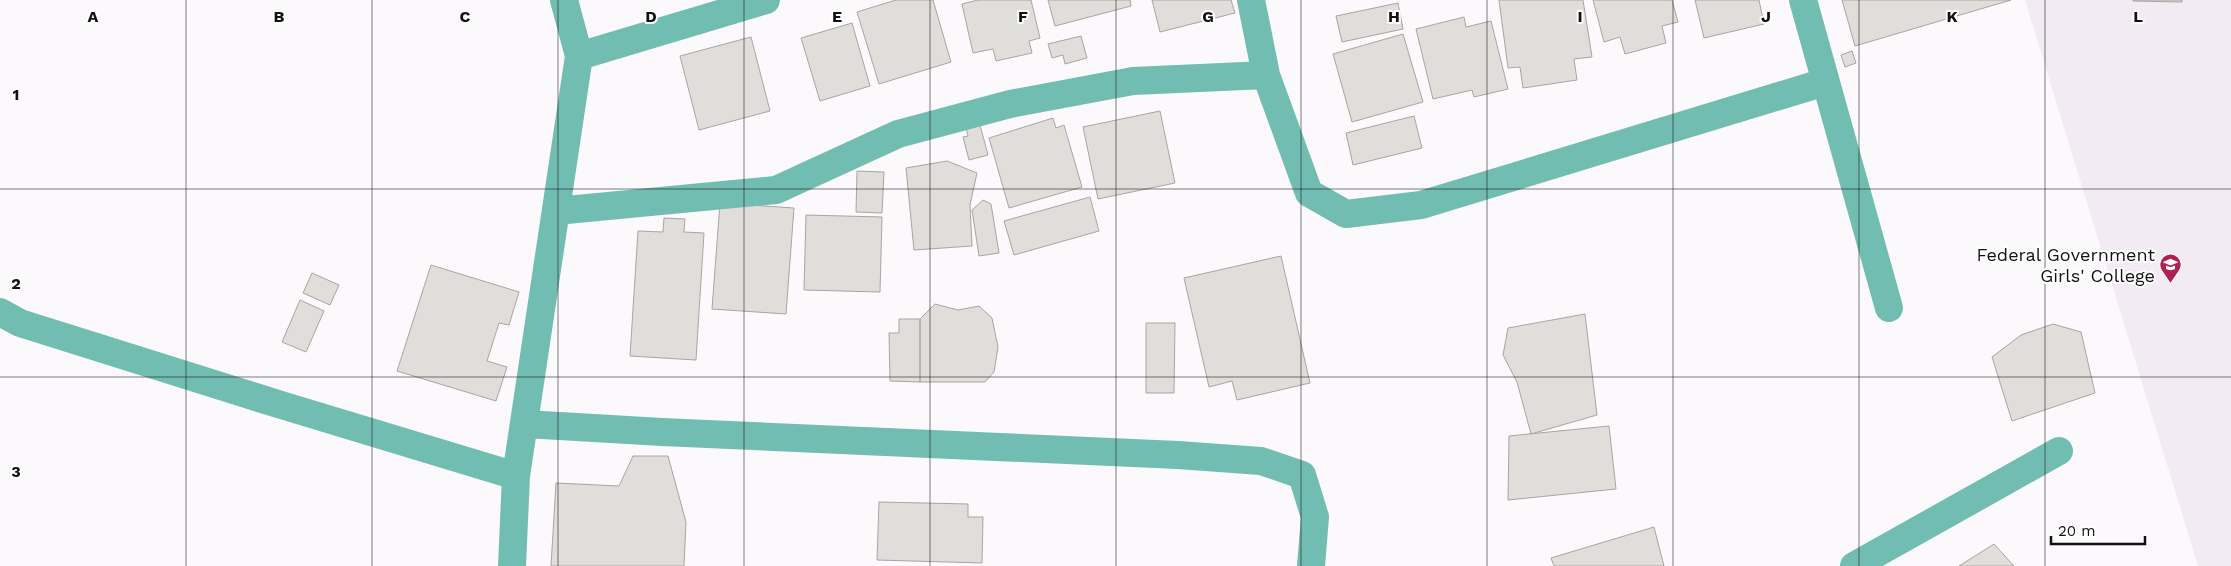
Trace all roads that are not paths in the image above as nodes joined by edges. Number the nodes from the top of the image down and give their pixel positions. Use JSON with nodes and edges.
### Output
{"nodes":[{"id":1,"x":564,"y":0,"type":"edge"},
{"id":2,"x":766,"y":0,"type":"edge"},
{"id":3,"x":1251,"y":0,"type":"edge"},
{"id":4,"x":1803,"y":0,"type":"edge"},
{"id":5,"x":579,"y":56,"type":"junction"},
{"id":6,"x":1266,"y":75,"type":"junction"},
{"id":7,"x":1825,"y":82,"type":"junction"},
{"id":8,"x":556,"y":212,"type":"junction"},
{"id":9,"x":1889,"y":308,"type":"dead end"},
{"id":10,"x":0,"y":312,"type":"edge"},
{"id":11,"x":525,"y":424,"type":"junction"},
{"id":12,"x":2059,"y":451,"type":"dead end"},
{"id":13,"x":516,"y":476,"type":"junction"},
{"id":14,"x":512,"y":566,"type":"edge"},
{"id":15,"x":1311,"y":566,"type":"edge"},
{"id":16,"x":1854,"y":566,"type":"edge"}],
"edges":[{"from":1,"to":5,"type":"street"},
{"from":2,"to":5,"type":"street"},
{"from":3,"to":6,"type":"street"},
{"from":4,"to":7,"type":"street"},
{"from":5,"to":8,"type":"street"},
{"from":6,"to":7,"type":"street"},
{"from":6,"to":8,"type":"street"},
{"from":7,"to":9,"type":"street"},
{"from":8,"to":11,"type":"street"},
{"from":10,"to":13,"type":"street"},
{"from":11,"to":13,"type":"street"},
{"from":11,"to":15,"type":"street"},
{"from":12,"to":16,"type":"street"},
{"from":13,"to":14,"type":"street"}]}
